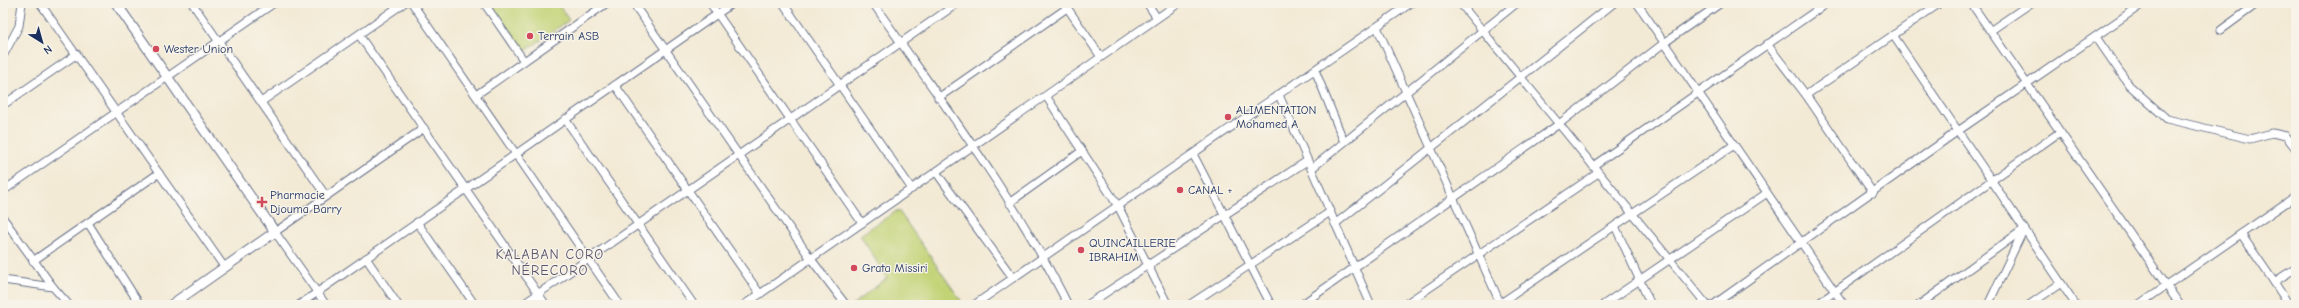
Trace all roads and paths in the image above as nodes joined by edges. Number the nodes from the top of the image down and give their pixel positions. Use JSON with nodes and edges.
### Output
{"nodes":[{"id":1,"x":22,"y":3,"type":"edge"},
{"id":2,"x":40,"y":3,"type":"edge"},
{"id":3,"x":116,"y":3,"type":"edge"},
{"id":4,"x":192,"y":3,"type":"edge"},
{"id":5,"x":274,"y":3,"type":"edge"},
{"id":6,"x":404,"y":3,"type":"edge"},
{"id":7,"x":412,"y":3,"type":"edge"},
{"id":8,"x":484,"y":3,"type":"edge"},
{"id":9,"x":607,"y":3,"type":"edge"},
{"id":10,"x":633,"y":3,"type":"edge"},
{"id":11,"x":710,"y":3,"type":"edge"},
{"id":12,"x":732,"y":3,"type":"edge"},
{"id":13,"x":783,"y":3,"type":"edge"},
{"id":14,"x":873,"y":3,"type":"edge"},
{"id":15,"x":958,"y":3,"type":"edge"},
{"id":16,"x":1147,"y":3,"type":"edge"},
{"id":17,"x":1179,"y":3,"type":"edge"},
{"id":18,"x":1411,"y":3,"type":"edge"},
{"id":19,"x":1460,"y":3,"type":"edge"},
{"id":20,"x":1517,"y":3,"type":"edge"},
{"id":21,"x":1614,"y":3,"type":"edge"},
{"id":22,"x":1637,"y":3,"type":"edge"},
{"id":23,"x":1721,"y":3,"type":"edge"},
{"id":24,"x":1827,"y":3,"type":"edge"},
{"id":25,"x":1940,"y":3,"type":"edge"},
{"id":26,"x":1971,"y":3,"type":"edge"},
{"id":27,"x":2031,"y":3,"type":"edge"},
{"id":28,"x":2144,"y":3,"type":"edge"},
{"id":29,"x":2258,"y":3,"type":"edge"},
{"id":30,"x":1065,"y":6,"type":"edge"},
{"id":31,"x":717,"y":14,"type":"junction"},
{"id":32,"x":1157,"y":18,"type":"junction"},
{"id":33,"x":1377,"y":27,"type":"junction"},
{"id":34,"x":2221,"y":30,"type":"dead end"},
{"id":35,"x":1482,"y":31,"type":"junction"},
{"id":36,"x":1990,"y":31,"type":"junction"},
{"id":37,"x":359,"y":35,"type":"junction"},
{"id":38,"x":1893,"y":35,"type":"junction"},
{"id":39,"x":2096,"y":37,"type":"junction"},
{"id":40,"x":219,"y":41,"type":"junction"},
{"id":41,"x":900,"y":43,"type":"junction"},
{"id":42,"x":1664,"y":43,"type":"junction"},
{"id":43,"x":1767,"y":44,"type":"junction"},
{"id":44,"x":665,"y":50,"type":"junction"},
{"id":45,"x":77,"y":54,"type":"junction"},
{"id":46,"x":3,"y":56,"type":"edge"},
{"id":47,"x":1101,"y":57,"type":"junction"},
{"id":48,"x":524,"y":61,"type":"junction"},
{"id":49,"x":1315,"y":70,"type":"junction"},
{"id":50,"x":168,"y":77,"type":"junction"},
{"id":51,"x":1520,"y":77,"type":"junction"},
{"id":52,"x":615,"y":85,"type":"junction"},
{"id":53,"x":840,"y":85,"type":"junction"},
{"id":54,"x":2027,"y":85,"type":"junction"},
{"id":55,"x":1406,"y":92,"type":"junction"},
{"id":56,"x":1698,"y":93,"type":"junction"},
{"id":57,"x":476,"y":95,"type":"junction"},
{"id":58,"x":1278,"y":95,"type":"junction"},
{"id":59,"x":1806,"y":95,"type":"junction"},
{"id":60,"x":1046,"y":96,"type":"junction"},
{"id":61,"x":938,"y":98,"type":"junction"},
{"id":62,"x":261,"y":102,"type":"junction"},
{"id":63,"x":3,"y":105,"type":"edge"},
{"id":64,"x":117,"y":112,"type":"junction"},
{"id":65,"x":565,"y":119,"type":"junction"},
{"id":66,"x":790,"y":119,"type":"junction"},
{"id":67,"x":1559,"y":124,"type":"junction"},
{"id":68,"x":424,"y":128,"type":"junction"},
{"id":69,"x":1958,"y":131,"type":"junction"},
{"id":70,"x":2060,"y":132,"type":"junction"},
{"id":71,"x":1344,"y":142,"type":"junction"},
{"id":72,"x":1734,"y":145,"type":"junction"},
{"id":73,"x":972,"y":147,"type":"junction"},
{"id":74,"x":1431,"y":148,"type":"junction"},
{"id":75,"x":2296,"y":149,"type":"edge"},
{"id":76,"x":1082,"y":151,"type":"junction"},
{"id":77,"x":516,"y":154,"type":"junction"},
{"id":78,"x":1193,"y":154,"type":"junction"},
{"id":79,"x":738,"y":155,"type":"junction"},
{"id":80,"x":1307,"y":161,"type":"junction"},
{"id":81,"x":1593,"y":166,"type":"junction"},
{"id":82,"x":1310,"y":169,"type":"junction"},
{"id":83,"x":936,"y":172,"type":"junction"},
{"id":84,"x":159,"y":173,"type":"junction"},
{"id":85,"x":1598,"y":173,"type":"junction"},
{"id":86,"x":1992,"y":181,"type":"junction"},
{"id":87,"x":466,"y":188,"type":"junction"},
{"id":88,"x":912,"y":189,"type":"junction"},
{"id":89,"x":688,"y":190,"type":"junction"},
{"id":90,"x":3,"y":191,"type":"edge"},
{"id":91,"x":1767,"y":192,"type":"junction"},
{"id":92,"x":1873,"y":193,"type":"junction"},
{"id":93,"x":326,"y":196,"type":"junction"},
{"id":94,"x":2296,"y":196,"type":"edge"},
{"id":95,"x":1454,"y":198,"type":"junction"},
{"id":96,"x":1009,"y":203,"type":"junction"},
{"id":97,"x":1118,"y":206,"type":"junction"},
{"id":98,"x":1330,"y":212,"type":"junction"},
{"id":99,"x":1632,"y":214,"type":"junction"},
{"id":100,"x":1224,"y":215,"type":"junction"},
{"id":101,"x":3,"y":218,"type":"edge"},
{"id":102,"x":417,"y":222,"type":"junction"},
{"id":103,"x":88,"y":223,"type":"junction"},
{"id":104,"x":862,"y":223,"type":"junction"},
{"id":105,"x":1335,"y":224,"type":"junction"},
{"id":106,"x":638,"y":225,"type":"junction"},
{"id":107,"x":1615,"y":226,"type":"junction"},
{"id":108,"x":2024,"y":228,"type":"junction"},
{"id":109,"x":275,"y":232,"type":"junction"},
{"id":110,"x":2241,"y":234,"type":"junction"},
{"id":111,"x":1801,"y":243,"type":"junction"},
{"id":112,"x":1479,"y":254,"type":"junction"},
{"id":113,"x":1044,"y":256,"type":"junction"},
{"id":114,"x":366,"y":258,"type":"junction"},
{"id":115,"x":588,"y":259,"type":"junction"},
{"id":116,"x":810,"y":259,"type":"junction"},
{"id":117,"x":33,"y":260,"type":"junction"},
{"id":118,"x":1669,"y":260,"type":"junction"},
{"id":119,"x":1148,"y":265,"type":"junction"},
{"id":120,"x":1250,"y":265,"type":"junction"},
{"id":121,"x":225,"y":268,"type":"junction"},
{"id":122,"x":1355,"y":268,"type":"junction"},
{"id":123,"x":2296,"y":268,"type":"edge"},
{"id":124,"x":1013,"y":278,"type":"junction"},
{"id":125,"x":3,"y":280,"type":"edge"},
{"id":126,"x":1640,"y":280,"type":"junction"},
{"id":127,"x":2274,"y":282,"type":"junction"},
{"id":128,"x":2061,"y":283,"type":"junction"},
{"id":129,"x":2166,"y":286,"type":"junction"},
{"id":130,"x":53,"y":288,"type":"junction"},
{"id":131,"x":316,"y":292,"type":"junction"},
{"id":132,"x":1835,"y":292,"type":"junction"},
{"id":133,"x":538,"y":294,"type":"junction"},
{"id":134,"x":760,"y":294,"type":"junction"},
{"id":135,"x":1500,"y":304,"type":"edge"},
{"id":136,"x":69,"y":305,"type":"edge"},
{"id":137,"x":140,"y":305,"type":"edge"},
{"id":138,"x":171,"y":305,"type":"edge"},
{"id":139,"x":298,"y":305,"type":"edge"},
{"id":140,"x":326,"y":305,"type":"edge"},
{"id":141,"x":398,"y":305,"type":"edge"},
{"id":142,"x":475,"y":305,"type":"edge"},
{"id":143,"x":522,"y":305,"type":"edge"},
{"id":144,"x":546,"y":305,"type":"edge"},
{"id":145,"x":620,"y":305,"type":"edge"},
{"id":146,"x":694,"y":305,"type":"edge"},
{"id":147,"x":744,"y":305,"type":"edge"},
{"id":148,"x":846,"y":305,"type":"edge"},
{"id":149,"x":974,"y":305,"type":"edge"},
{"id":150,"x":1068,"y":305,"type":"edge"},
{"id":151,"x":1087,"y":305,"type":"edge"},
{"id":152,"x":1168,"y":305,"type":"edge"},
{"id":153,"x":1189,"y":305,"type":"edge"},
{"id":154,"x":1271,"y":305,"type":"edge"},
{"id":155,"x":1301,"y":305,"type":"edge"},
{"id":156,"x":1371,"y":305,"type":"edge"},
{"id":157,"x":1404,"y":305,"type":"edge"},
{"id":158,"x":1604,"y":305,"type":"edge"},
{"id":159,"x":1651,"y":305,"type":"edge"},
{"id":160,"x":1707,"y":305,"type":"edge"},
{"id":161,"x":1714,"y":305,"type":"edge"},
{"id":162,"x":1816,"y":305,"type":"edge"},
{"id":163,"x":1844,"y":305,"type":"edge"},
{"id":164,"x":1919,"y":305,"type":"edge"},
{"id":165,"x":1988,"y":305,"type":"edge"},
{"id":166,"x":2029,"y":305,"type":"edge"},
{"id":167,"x":2076,"y":305,"type":"edge"},
{"id":168,"x":2138,"y":305,"type":"edge"},
{"id":169,"x":2180,"y":305,"type":"edge"},
{"id":170,"x":2289,"y":305,"type":"edge"}],
"edges":[{"from":1,"to":46,"type":"street"},
{"from":2,"to":45,"type":"street"},
{"from":3,"to":50,"type":"street"},
{"from":4,"to":40,"type":"street"},
{"from":5,"to":40,"type":"street"},
{"from":6,"to":37,"type":"street"},
{"from":7,"to":57,"type":"street"},
{"from":8,"to":48,"type":"street"},
{"from":9,"to":48,"type":"street"},
{"from":10,"to":44,"type":"street"},
{"from":11,"to":31,"type":"street"},
{"from":12,"to":31,"type":"street"},
{"from":13,"to":53,"type":"street"},
{"from":14,"to":41,"type":"street"},
{"from":15,"to":41,"type":"street"},
{"from":16,"to":32,"type":"street"},
{"from":17,"to":32,"type":"street"},
{"from":18,"to":33,"type":"street"},
{"from":19,"to":35,"type":"street"},
{"from":20,"to":35,"type":"street"},
{"from":21,"to":51,"type":"street"},
{"from":22,"to":42,"type":"street"},
{"from":23,"to":42,"type":"street"},
{"from":24,"to":43,"type":"street"},
{"from":25,"to":38,"type":"street"},
{"from":26,"to":36,"type":"street"},
{"from":27,"to":36,"type":"street"},
{"from":28,"to":39,"type":"street"},
{"from":29,"to":34,"type":"street"},
{"from":30,"to":47,"type":"street"},
{"from":30,"to":61,"type":"street"},
{"from":31,"to":44,"type":"street"},
{"from":31,"to":66,"type":"street"},
{"from":32,"to":47,"type":"street"},
{"from":33,"to":49,"type":"street"},
{"from":33,"to":55,"type":"street"},
{"from":35,"to":51,"type":"street"},
{"from":35,"to":55,"type":"street"},
{"from":36,"to":54,"type":"street"},
{"from":37,"to":62,"type":"street"},
{"from":37,"to":68,"type":"street"},
{"from":38,"to":59,"type":"street"},
{"from":38,"to":69,"type":"street"},
{"from":39,"to":54,"type":"street"},
{"from":39,"to":75,"type":"street"},
{"from":40,"to":50,"type":"street"},
{"from":40,"to":62,"type":"street"},
{"from":41,"to":53,"type":"street"},
{"from":41,"to":61,"type":"street"},
{"from":42,"to":56,"type":"street"},
{"from":42,"to":67,"type":"street"},
{"from":43,"to":56,"type":"street"},
{"from":43,"to":59,"type":"street"},
{"from":44,"to":52,"type":"street"},
{"from":44,"to":79,"type":"street"},
{"from":45,"to":63,"type":"street"},
{"from":45,"to":64,"type":"street"},
{"from":47,"to":60,"type":"street"},
{"from":48,"to":57,"type":"street"},
{"from":49,"to":58,"type":"street"},
{"from":49,"to":71,"type":"street"},
{"from":50,"to":64,"type":"street"},
{"from":50,"to":109,"type":"street"},
{"from":51,"to":67,"type":"street"},
{"from":51,"to":74,"type":"street"},
{"from":52,"to":65,"type":"street"},
{"from":52,"to":89,"type":"street"},
{"from":53,"to":66,"type":"street"},
{"from":53,"to":88,"type":"street"},
{"from":54,"to":69,"type":"street"},
{"from":54,"to":70,"type":"street"},
{"from":55,"to":71,"type":"street"},
{"from":55,"to":74,"type":"street"},
{"from":56,"to":72,"type":"street"},
{"from":56,"to":81,"type":"street"},
{"from":57,"to":77,"type":"street"},
{"from":58,"to":78,"type":"street"},
{"from":58,"to":80,"type":"street"},
{"from":59,"to":92,"type":"street"},
{"from":60,"to":73,"type":"street"},
{"from":60,"to":76,"type":"street"},
{"from":61,"to":73,"type":"street"},
{"from":62,"to":93,"type":"street"},
{"from":64,"to":84,"type":"street"},
{"from":64,"to":90,"type":"street"},
{"from":65,"to":77,"type":"street"},
{"from":65,"to":106,"type":"street"},
{"from":66,"to":79,"type":"street"},
{"from":66,"to":104,"type":"street"},
{"from":67,"to":81,"type":"street"},
{"from":67,"to":95,"type":"street"},
{"from":68,"to":87,"type":"street"},
{"from":68,"to":93,"type":"street"},
{"from":69,"to":86,"type":"street"},
{"from":69,"to":92,"type":"street"},
{"from":70,"to":86,"type":"street"},
{"from":70,"to":129,"type":"street"},
{"from":71,"to":82,"type":"street"},
{"from":72,"to":91,"type":"street"},
{"from":72,"to":99,"type":"street"},
{"from":73,"to":83,"type":"street"},
{"from":73,"to":96,"type":"street"},
{"from":74,"to":95,"type":"street"},
{"from":74,"to":105,"type":"street"},
{"from":76,"to":96,"type":"street"},
{"from":76,"to":97,"type":"street"},
{"from":77,"to":87,"type":"street"},
{"from":77,"to":115,"type":"street"},
{"from":78,"to":97,"type":"street"},
{"from":78,"to":100,"type":"street"},
{"from":79,"to":89,"type":"street"},
{"from":79,"to":116,"type":"street"},
{"from":80,"to":82,"type":"street"},
{"from":80,"to":100,"type":"street"},
{"from":81,"to":85,"type":"street"},
{"from":82,"to":98,"type":"street"},
{"from":83,"to":88,"type":"street"},
{"from":83,"to":124,"type":"street"},
{"from":84,"to":103,"type":"street"},
{"from":84,"to":121,"type":"street"},
{"from":85,"to":99,"type":"street"},
{"from":85,"to":112,"type":"street"},
{"from":86,"to":108,"type":"street"},
{"from":86,"to":132,"type":"street"},
{"from":87,"to":102,"type":"street"},
{"from":87,"to":133,"type":"street"},
{"from":88,"to":104,"type":"street"},
{"from":89,"to":106,"type":"street"},
{"from":89,"to":134,"type":"street"},
{"from":91,"to":111,"type":"street"},
{"from":91,"to":118,"type":"street"},
{"from":92,"to":111,"type":"street"},
{"from":93,"to":109,"type":"street"},
{"from":94,"to":110,"type":"street"},
{"from":95,"to":112,"type":"street"},
{"from":95,"to":122,"type":"street"},
{"from":96,"to":113,"type":"street"},
{"from":97,"to":113,"type":"street"},
{"from":97,"to":119,"type":"street"},
{"from":98,"to":105,"type":"street"},
{"from":98,"to":120,"type":"street"},
{"from":99,"to":107,"type":"street"},
{"from":99,"to":118,"type":"street"},
{"from":100,"to":119,"type":"street"},
{"from":100,"to":120,"type":"street"},
{"from":101,"to":117,"type":"street"},
{"from":102,"to":114,"type":"street"},
{"from":102,"to":142,"type":"street"},
{"from":103,"to":117,"type":"street"},
{"from":103,"to":137,"type":"street"},
{"from":104,"to":116,"type":"street"},
{"from":105,"to":122,"type":"street"},
{"from":106,"to":115,"type":"street"},
{"from":106,"to":146,"type":"street"},
{"from":107,"to":126,"type":"street"},
{"from":107,"to":135,"type":"street"},
{"from":108,"to":128,"type":"street"},
{"from":108,"to":164,"type":"street"},
{"from":108,"to":165,"type":"street"},
{"from":109,"to":121,"type":"street"},
{"from":109,"to":131,"type":"street"},
{"from":110,"to":127,"type":"street"},
{"from":110,"to":129,"type":"street"},
{"from":111,"to":132,"type":"street"},
{"from":111,"to":161,"type":"street"},
{"from":112,"to":135,"type":"street"},
{"from":112,"to":157,"type":"street"},
{"from":113,"to":124,"type":"street"},
{"from":113,"to":150,"type":"street"},
{"from":114,"to":131,"type":"street"},
{"from":114,"to":141,"type":"street"},
{"from":115,"to":133,"type":"street"},
{"from":115,"to":145,"type":"street"},
{"from":116,"to":134,"type":"street"},
{"from":116,"to":148,"type":"street"},
{"from":117,"to":130,"type":"street"},
{"from":118,"to":126,"type":"street"},
{"from":118,"to":160,"type":"street"},
{"from":119,"to":151,"type":"street"},
{"from":119,"to":152,"type":"street"},
{"from":120,"to":153,"type":"street"},
{"from":120,"to":154,"type":"street"},
{"from":121,"to":138,"type":"street"},
{"from":122,"to":155,"type":"street"},
{"from":122,"to":156,"type":"street"},
{"from":123,"to":127,"type":"street"},
{"from":124,"to":149,"type":"street"},
{"from":125,"to":130,"type":"street"},
{"from":126,"to":158,"type":"street"},
{"from":126,"to":159,"type":"street"},
{"from":127,"to":170,"type":"street"},
{"from":128,"to":166,"type":"street"},
{"from":128,"to":167,"type":"street"},
{"from":129,"to":168,"type":"street"},
{"from":129,"to":169,"type":"street"},
{"from":130,"to":136,"type":"street"},
{"from":131,"to":139,"type":"street"},
{"from":131,"to":140,"type":"street"},
{"from":132,"to":162,"type":"street"},
{"from":132,"to":163,"type":"street"},
{"from":133,"to":143,"type":"street"},
{"from":133,"to":144,"type":"street"},
{"from":134,"to":147,"type":"street"}]}
